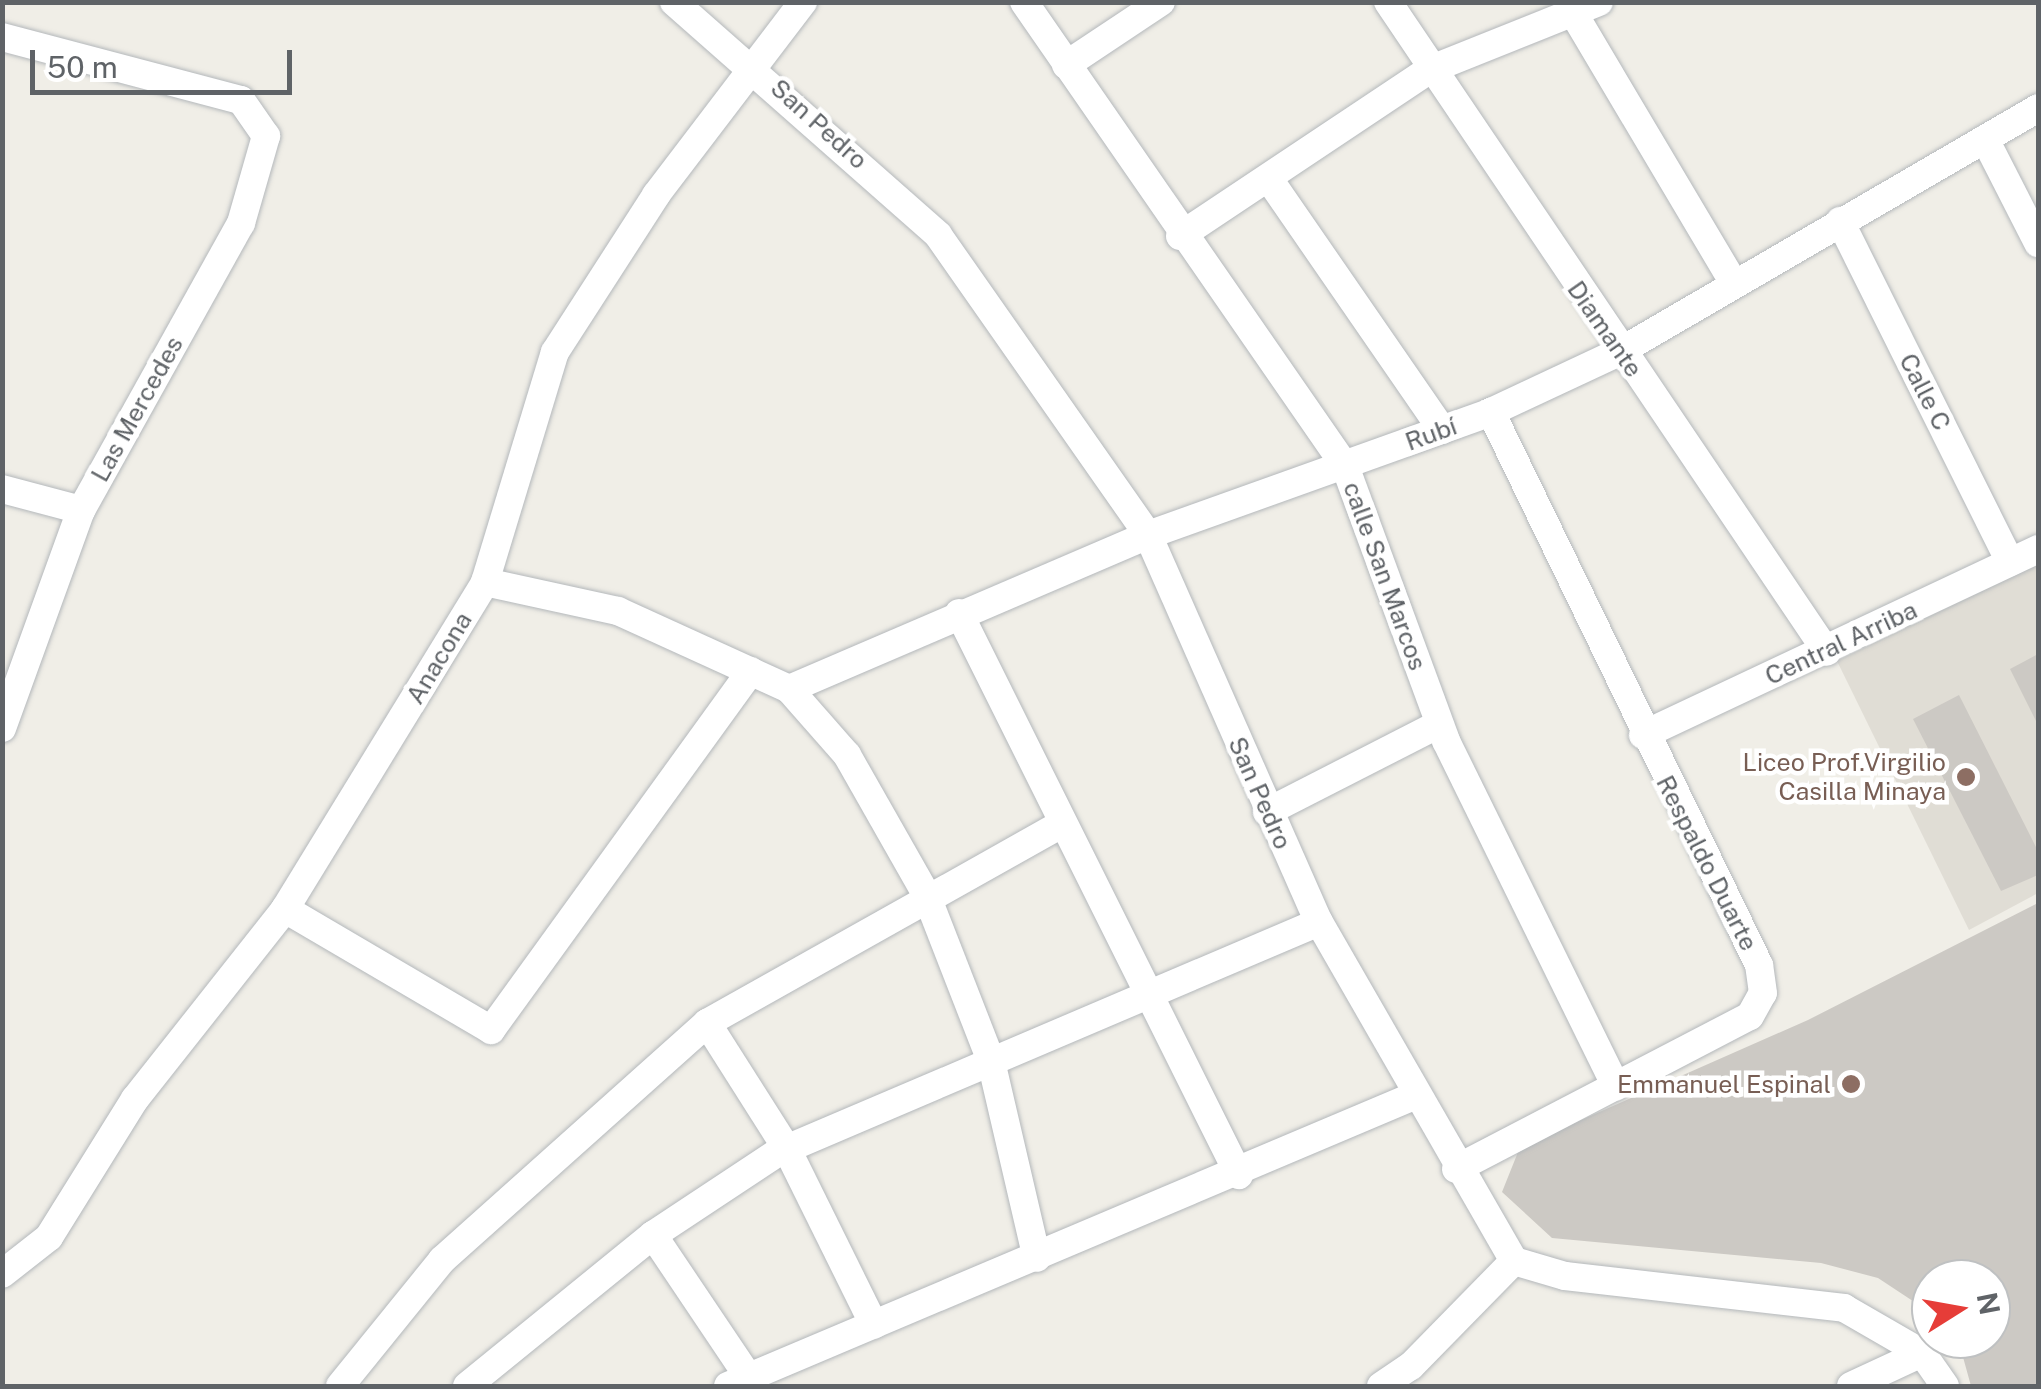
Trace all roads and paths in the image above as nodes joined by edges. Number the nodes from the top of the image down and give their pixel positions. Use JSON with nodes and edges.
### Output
{"nodes":[{"id":1,"x":674,"y":2,"type":"edge"},
{"id":2,"x":803,"y":2,"type":"edge"},
{"id":3,"x":1024,"y":2,"type":"edge"},
{"id":4,"x":1161,"y":2,"type":"edge"},
{"id":5,"x":1388,"y":2,"type":"edge"},
{"id":6,"x":1587,"y":8,"type":"edge"},
{"id":7,"x":2,"y":37,"type":"edge"},
{"id":8,"x":1066,"y":65,"type":"junction"},
{"id":9,"x":754,"y":66,"type":"junction"},
{"id":10,"x":1430,"y":70,"type":"junction"},
{"id":11,"x":2038,"y":108,"type":"edge"},
{"id":12,"x":1985,"y":138,"type":"junction"},
{"id":13,"x":1269,"y":178,"type":"junction"},
{"id":14,"x":1840,"y":221,"type":"junction"},
{"id":15,"x":1180,"y":236,"type":"junction"},
{"id":16,"x":2038,"y":243,"type":"edge"},
{"id":17,"x":1734,"y":283,"type":"junction"},
{"id":18,"x":1619,"y":352,"type":"junction"},
{"id":19,"x":1491,"y":412,"type":"junction"},
{"id":20,"x":1442,"y":430,"type":"junction"},
{"id":21,"x":1345,"y":466,"type":"junction"},
{"id":22,"x":2,"y":489,"type":"edge"},
{"id":23,"x":81,"y":510,"type":"junction"},
{"id":24,"x":1148,"y":535,"type":"junction"},
{"id":25,"x":2038,"y":549,"type":"edge"},
{"id":26,"x":2010,"y":562,"type":"junction"},
{"id":27,"x":485,"y":582,"type":"junction"},
{"id":28,"x":959,"y":613,"type":"junction"},
{"id":29,"x":1827,"y":652,"type":"junction"},
{"id":30,"x":751,"y":671,"type":"junction"},
{"id":31,"x":789,"y":689,"type":"junction"},
{"id":32,"x":1440,"y":724,"type":"junction"},
{"id":33,"x":2,"y":728,"type":"edge"},
{"id":34,"x":1642,"y":735,"type":"junction"},
{"id":35,"x":1267,"y":812,"type":"junction"},
{"id":36,"x":1062,"y":824,"type":"junction"},
{"id":37,"x":926,"y":894,"type":"junction"},
{"id":38,"x":286,"y":908,"type":"junction"},
{"id":39,"x":1318,"y":922,"type":"junction"},
{"id":40,"x":1151,"y":991,"type":"junction"},
{"id":41,"x":707,"y":1023,"type":"junction"},
{"id":42,"x":991,"y":1061,"type":"junction"},
{"id":43,"x":1616,"y":1086,"type":"junction"},
{"id":44,"x":1414,"y":1096,"type":"junction"},
{"id":45,"x":786,"y":1149,"type":"junction"},
{"id":46,"x":1456,"y":1169,"type":"junction"},
{"id":47,"x":1239,"y":1175,"type":"junction"},
{"id":48,"x":654,"y":1235,"type":"junction"},
{"id":49,"x":1036,"y":1258,"type":"junction"},
{"id":50,"x":1514,"y":1261,"type":"junction"},
{"id":51,"x":2,"y":1274,"type":"edge"},
{"id":52,"x":874,"y":1325,"type":"junction"},
{"id":53,"x":1911,"y":1347,"type":"edge"},
{"id":54,"x":1911,"y":1358,"type":"edge"},
{"id":55,"x":1926,"y":1359,"type":"edge"},
{"id":56,"x":738,"y":1382,"type":"edge"},
{"id":57,"x":340,"y":1386,"type":"edge"},
{"id":58,"x":467,"y":1386,"type":"edge"},
{"id":59,"x":1380,"y":1386,"type":"edge"},
{"id":60,"x":1851,"y":1386,"type":"edge"},
{"id":61,"x":1945,"y":1386,"type":"edge"}],
"edges":[{"from":1,"to":9,"type":"street","name":"San Pedro"},
{"from":2,"to":9,"type":"street","name":"Anacona"},
{"from":3,"to":8,"type":"street","name":"calle San Marcos"},
{"from":4,"to":8,"type":"street"},
{"from":5,"to":10,"type":"street","name":"Diamante"},
{"from":6,"to":10,"type":"street"},
{"from":6,"to":17,"type":"street"},
{"from":7,"to":23,"type":"street","name":"Las Mercedes"},
{"from":8,"to":15,"type":"street","name":"calle San Marcos"},
{"from":9,"to":24,"type":"street","name":"San Pedro"},
{"from":9,"to":27,"type":"street","name":"Anacona"},
{"from":10,"to":13,"type":"street"},
{"from":10,"to":18,"type":"street","name":"Diamante"},
{"from":11,"to":12,"type":"street","name":"Rubí"},
{"from":12,"to":14,"type":"street","name":"Rubí"},
{"from":12,"to":16,"type":"street"},
{"from":13,"to":15,"type":"street"},
{"from":13,"to":20,"type":"street"},
{"from":14,"to":17,"type":"street","name":"Rubí"},
{"from":14,"to":26,"type":"street","name":"Calle C"},
{"from":15,"to":21,"type":"street","name":"calle San Marcos"},
{"from":17,"to":18,"type":"street","name":"Rubí"},
{"from":18,"to":19,"type":"street","name":"Rubí"},
{"from":18,"to":29,"type":"street","name":"Diamante"},
{"from":19,"to":20,"type":"street","name":"Rubí"},
{"from":19,"to":34,"type":"street","name":"Respaldo Duarte"},
{"from":20,"to":21,"type":"street","name":"Rubí"},
{"from":21,"to":24,"type":"street","name":"Rubí"},
{"from":21,"to":32,"type":"street","name":"calle San Marcos"},
{"from":22,"to":23,"type":"street"},
{"from":23,"to":33,"type":"street","name":"Las Mercedes"},
{"from":24,"to":28,"type":"street","name":"Rubí"},
{"from":24,"to":35,"type":"street","name":"San Pedro"},
{"from":25,"to":26,"type":"street","name":"Central Arriba"},
{"from":26,"to":29,"type":"street","name":"Central Arriba"},
{"from":27,"to":30,"type":"street"},
{"from":27,"to":38,"type":"street","name":"Anacona"},
{"from":28,"to":31,"type":"street","name":"Rubí"},
{"from":28,"to":36,"type":"street"},
{"from":29,"to":34,"type":"street","name":"Central Arriba"},
{"from":30,"to":31,"type":"street"},
{"from":30,"to":38,"type":"street"},
{"from":31,"to":37,"type":"street"},
{"from":32,"to":35,"type":"street"},
{"from":32,"to":43,"type":"street","name":"calle San Marcos"},
{"from":34,"to":43,"type":"street","name":"Respaldo Duarte"},
{"from":35,"to":39,"type":"street","name":"San Pedro"},
{"from":36,"to":37,"type":"street"},
{"from":36,"to":40,"type":"street"},
{"from":37,"to":41,"type":"street"},
{"from":37,"to":42,"type":"street"},
{"from":38,"to":51,"type":"street","name":"Anacona"},
{"from":39,"to":40,"type":"street"},
{"from":39,"to":44,"type":"street","name":"San Pedro"},
{"from":40,"to":42,"type":"street"},
{"from":40,"to":47,"type":"street"},
{"from":41,"to":45,"type":"street"},
{"from":41,"to":57,"type":"street"},
{"from":42,"to":45,"type":"street"},
{"from":42,"to":49,"type":"street"},
{"from":43,"to":46,"type":"street","name":"Respaldo Duarte"},
{"from":44,"to":46,"type":"street","name":"San Pedro"},
{"from":44,"to":47,"type":"street"},
{"from":45,"to":48,"type":"street"},
{"from":45,"to":52,"type":"street"},
{"from":46,"to":50,"type":"street","name":"San Pedro"},
{"from":47,"to":49,"type":"street"},
{"from":48,"to":56,"type":"street"},
{"from":48,"to":58,"type":"street"},
{"from":49,"to":52,"type":"street"},
{"from":50,"to":53,"type":"street"},
{"from":50,"to":59,"type":"street"},
{"from":52,"to":56,"type":"street"},
{"from":54,"to":60,"type":"street"},
{"from":55,"to":61,"type":"street"}]}
